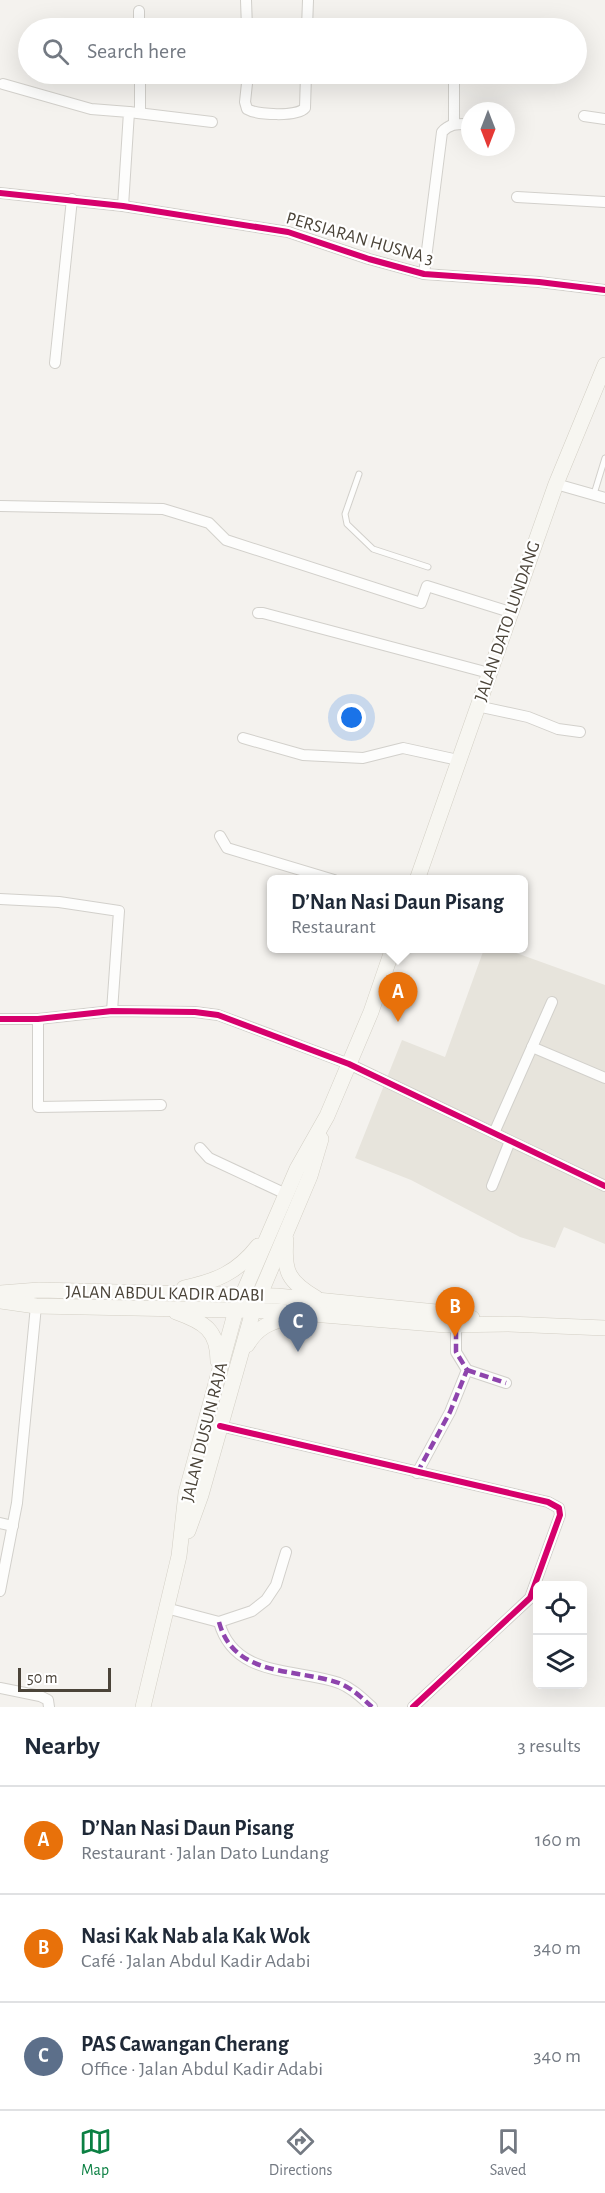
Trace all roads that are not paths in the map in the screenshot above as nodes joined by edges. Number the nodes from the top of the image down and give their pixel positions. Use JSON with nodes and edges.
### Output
{"nodes":[{"id":1,"x":246,"y":0,"type":"edge"},
{"id":2,"x":308,"y":0,"type":"edge"},
{"id":3,"x":139,"y":11,"type":"dead end"},
{"id":4,"x":139,"y":18,"type":"edge"},
{"id":5,"x":247,"y":18,"type":"edge"},
{"id":6,"x":308,"y":18,"type":"edge"},
{"id":7,"x":3,"y":84,"type":"dead end"},
{"id":8,"x":139,"y":84,"type":"edge"},
{"id":9,"x":247,"y":84,"type":"edge"},
{"id":10,"x":306,"y":84,"type":"edge"},
{"id":11,"x":454,"y":84,"type":"edge"},
{"id":12,"x":135,"y":112,"type":"junction"},
{"id":13,"x":584,"y":116,"type":"dead end"},
{"id":14,"x":605,"y":119,"type":"edge"},
{"id":15,"x":212,"y":122,"type":"dead end"},
{"id":16,"x":454,"y":124,"type":"junction"},
{"id":17,"x":461,"y":124,"type":"edge"},
{"id":18,"x":0,"y":193,"type":"edge"},
{"id":19,"x":517,"y":197,"type":"dead end"},
{"id":20,"x":72,"y":200,"type":"junction"},
{"id":21,"x":605,"y":202,"type":"edge"},
{"id":22,"x":123,"y":206,"type":"junction"},
{"id":23,"x":424,"y":274,"type":"junction"},
{"id":24,"x":605,"y":290,"type":"edge"},
{"id":25,"x":55,"y":363,"type":"dead end"},
{"id":26,"x":605,"y":365,"type":"edge"},
{"id":27,"x":600,"y":392,"type":"edge"},
{"id":28,"x":605,"y":458,"type":"edge"},
{"id":29,"x":359,"y":474,"type":"dead end"},
{"id":30,"x":556,"y":484,"type":"junction"},
{"id":31,"x":599,"y":496,"type":"edge"},
{"id":32,"x":0,"y":506,"type":"edge"},
{"id":33,"x":428,"y":567,"type":"dead end"},
{"id":34,"x":510,"y":612,"type":"junction"},
{"id":35,"x":258,"y":613,"type":"dead end"},
{"id":36,"x":489,"y":673,"type":"junction"},
{"id":37,"x":477,"y":706,"type":"junction"},
{"id":38,"x":580,"y":732,"type":"dead end"},
{"id":39,"x":243,"y":738,"type":"dead end"},
{"id":40,"x":458,"y":760,"type":"junction"},
{"id":41,"x":220,"y":836,"type":"dead end"},
{"id":42,"x":320,"y":875,"type":"edge"},
{"id":43,"x":418,"y":875,"type":"edge"},
{"id":44,"x":0,"y":899,"type":"edge"},
{"id":45,"x":391,"y":953,"type":"edge"},
{"id":46,"x":552,"y":1002,"type":"dead end"},
{"id":47,"x":112,"y":1011,"type":"junction"},
{"id":48,"x":38,"y":1018,"type":"junction"},
{"id":49,"x":0,"y":1019,"type":"edge"},
{"id":50,"x":532,"y":1047,"type":"junction"},
{"id":51,"x":349,"y":1064,"type":"junction"},
{"id":52,"x":605,"y":1078,"type":"edge"},
{"id":53,"x":160,"y":1105,"type":"dead end"},
{"id":54,"x":327,"y":1116,"type":"junction"},
{"id":55,"x":494,"y":1133,"type":"junction"},
{"id":56,"x":510,"y":1141,"type":"junction"},
{"id":57,"x":200,"y":1148,"type":"dead end"},
{"id":58,"x":492,"y":1186,"type":"dead end"},
{"id":59,"x":605,"y":1186,"type":"edge"},
{"id":60,"x":286,"y":1194,"type":"junction"},
{"id":61,"x":286,"y":1231,"type":"junction"},
{"id":62,"x":269,"y":1232,"type":"junction"},
{"id":63,"x":0,"y":1293,"type":"edge"},
{"id":64,"x":158,"y":1293,"type":"junction"},
{"id":65,"x":258,"y":1296,"type":"junction"},
{"id":66,"x":0,"y":1301,"type":"edge"},
{"id":67,"x":238,"y":1303,"type":"junction"},
{"id":68,"x":36,"y":1306,"type":"junction"},
{"id":69,"x":320,"y":1308,"type":"junction"},
{"id":70,"x":166,"y":1309,"type":"junction"},
{"id":71,"x":253,"y":1311,"type":"junction"},
{"id":72,"x":456,"y":1324,"type":"junction"},
{"id":73,"x":508,"y":1324,"type":"junction"},
{"id":74,"x":605,"y":1328,"type":"edge"},
{"id":75,"x":239,"y":1358,"type":"junction"},
{"id":76,"x":467,"y":1370,"type":"junction"},
{"id":77,"x":218,"y":1376,"type":"junction"},
{"id":78,"x":506,"y":1383,"type":"dead end"},
{"id":79,"x":220,"y":1426,"type":"junction"},
{"id":80,"x":417,"y":1473,"type":"junction"},
{"id":81,"x":0,"y":1523,"type":"edge"},
{"id":82,"x":13,"y":1526,"type":"junction"},
{"id":83,"x":286,"y":1552,"type":"dead end"},
{"id":84,"x":179,"y":1556,"type":"junction"},
{"id":85,"x":0,"y":1591,"type":"edge"},
{"id":86,"x":166,"y":1608,"type":"junction"},
{"id":87,"x":219,"y":1622,"type":"junction"},
{"id":88,"x":0,"y":1688,"type":"edge"},
{"id":89,"x":49,"y":1707,"type":"edge"},
{"id":90,"x":142,"y":1707,"type":"edge"},
{"id":91,"x":372,"y":1707,"type":"edge"},
{"id":92,"x":413,"y":1707,"type":"edge"}],
"edges":[{"from":1,"to":5,"type":"street"},
{"from":2,"to":6,"type":"street"},
{"from":3,"to":4,"type":"street"},
{"from":7,"to":12,"type":"street"},
{"from":8,"to":12,"type":"street"},
{"from":9,"to":10,"type":"street"},
{"from":11,"to":16,"type":"street"},
{"from":12,"to":15,"type":"street"},
{"from":12,"to":22,"type":"street"},
{"from":13,"to":14,"type":"street"},
{"from":16,"to":17,"type":"street"},
{"from":16,"to":23,"type":"street"},
{"from":18,"to":20,"type":"street","name":"PERSIARAN HUSNA 3"},
{"from":19,"to":21,"type":"street"},
{"from":20,"to":22,"type":"street","name":"PERSIARAN HUSNA 3"},
{"from":20,"to":25,"type":"street"},
{"from":22,"to":23,"type":"street","name":"PERSIARAN HUSNA 3"},
{"from":23,"to":24,"type":"street","name":"PERSIARAN HUSNA 3"},
{"from":26,"to":27,"type":"main road","name":"JALAN DATO LUNDANG"},
{"from":27,"to":30,"type":"main road","name":"JALAN DATO LUNDANG"},
{"from":28,"to":31,"type":"lane"},
{"from":29,"to":33,"type":"lane"},
{"from":30,"to":31,"type":"street"},
{"from":30,"to":34,"type":"main road","name":"JALAN DATO LUNDANG"},
{"from":32,"to":34,"type":"street"},
{"from":34,"to":36,"type":"main road","name":"JALAN DATO LUNDANG"},
{"from":35,"to":36,"type":"street"},
{"from":36,"to":37,"type":"main road","name":"JALAN DATO LUNDANG"},
{"from":37,"to":38,"type":"street"},
{"from":37,"to":40,"type":"main road","name":"JALAN DATO LUNDANG"},
{"from":39,"to":40,"type":"street"},
{"from":40,"to":43,"type":"main road","name":"JALAN DATO LUNDANG"},
{"from":41,"to":42,"type":"street"},
{"from":44,"to":47,"type":"street"},
{"from":45,"to":51,"type":"main road"},
{"from":46,"to":50,"type":"street"},
{"from":47,"to":48,"type":"street"},
{"from":47,"to":51,"type":"street"},
{"from":48,"to":49,"type":"street"},
{"from":48,"to":53,"type":"street"},
{"from":50,"to":52,"type":"street"},
{"from":50,"to":55,"type":"street"},
{"from":51,"to":54,"type":"main road"},
{"from":51,"to":55,"type":"street"},
{"from":54,"to":60,"type":"main road"},
{"from":54,"to":61,"type":"main road"},
{"from":55,"to":56,"type":"street"},
{"from":56,"to":58,"type":"street"},
{"from":56,"to":59,"type":"street"},
{"from":57,"to":60,"type":"street"},
{"from":60,"to":62,"type":"main road"},
{"from":61,"to":65,"type":"main road"},
{"from":61,"to":69,"type":"main road"},
{"from":62,"to":64,"type":"main road"},
{"from":62,"to":67,"type":"main road"},
{"from":63,"to":64,"type":"main road","name":"JALAN ABDUL KADIR ADABI"},
{"from":64,"to":67,"type":"main road","name":"JALAN ABDUL KADIR ADABI"},
{"from":65,"to":67,"type":"main road","name":"JALAN ABDUL KADIR ADABI"},
{"from":65,"to":69,"type":"main road","name":"JALAN ABDUL KADIR ADABI"},
{"from":65,"to":71,"type":"main road"},
{"from":66,"to":68,"type":"main road","name":"JALAN ABDUL KADIR ADABI"},
{"from":67,"to":70,"type":"main road","name":"JALAN ABDUL KADIR ADABI"},
{"from":67,"to":71,"type":"main road","name":"JALAN ABDUL KADIR ADABI"},
{"from":67,"to":77,"type":"main road","name":"JALAN DUSUN RAJA"},
{"from":68,"to":70,"type":"main road","name":"JALAN ABDUL KADIR ADABI"},
{"from":68,"to":82,"type":"street"},
{"from":69,"to":71,"type":"main road","name":"JALAN ABDUL KADIR ADABI"},
{"from":69,"to":72,"type":"main road","name":"JALAN ABDUL KADIR ADABI"},
{"from":69,"to":73,"type":"main road","name":"JALAN ABDUL KADIR ADABI"},
{"from":69,"to":75,"type":"main road"},
{"from":70,"to":77,"type":"main road"},
{"from":71,"to":75,"type":"main road","name":"JALAN DUSUN RAJA"},
{"from":72,"to":73,"type":"main road","name":"JALAN ABDUL KADIR ADABI"},
{"from":72,"to":76,"type":"street"},
{"from":73,"to":74,"type":"main road","name":"JALAN ABDUL KADIR ADABI"},
{"from":75,"to":79,"type":"main road","name":"JALAN DUSUN RAJA"},
{"from":76,"to":78,"type":"street"},
{"from":76,"to":80,"type":"street"},
{"from":77,"to":84,"type":"main road","name":"JALAN DUSUN RAJA"},
{"from":79,"to":80,"type":"street"},
{"from":79,"to":84,"type":"main road","name":"JALAN DUSUN RAJA"},
{"from":80,"to":92,"type":"street"},
{"from":81,"to":82,"type":"street"},
{"from":82,"to":85,"type":"street"},
{"from":83,"to":87,"type":"street"},
{"from":84,"to":86,"type":"main road","name":"JALAN DUSUN RAJA"},
{"from":86,"to":87,"type":"street"},
{"from":86,"to":90,"type":"main road","name":"JALAN DUSUN RAJA"},
{"from":87,"to":91,"type":"street"},
{"from":88,"to":89,"type":"street"}]}
